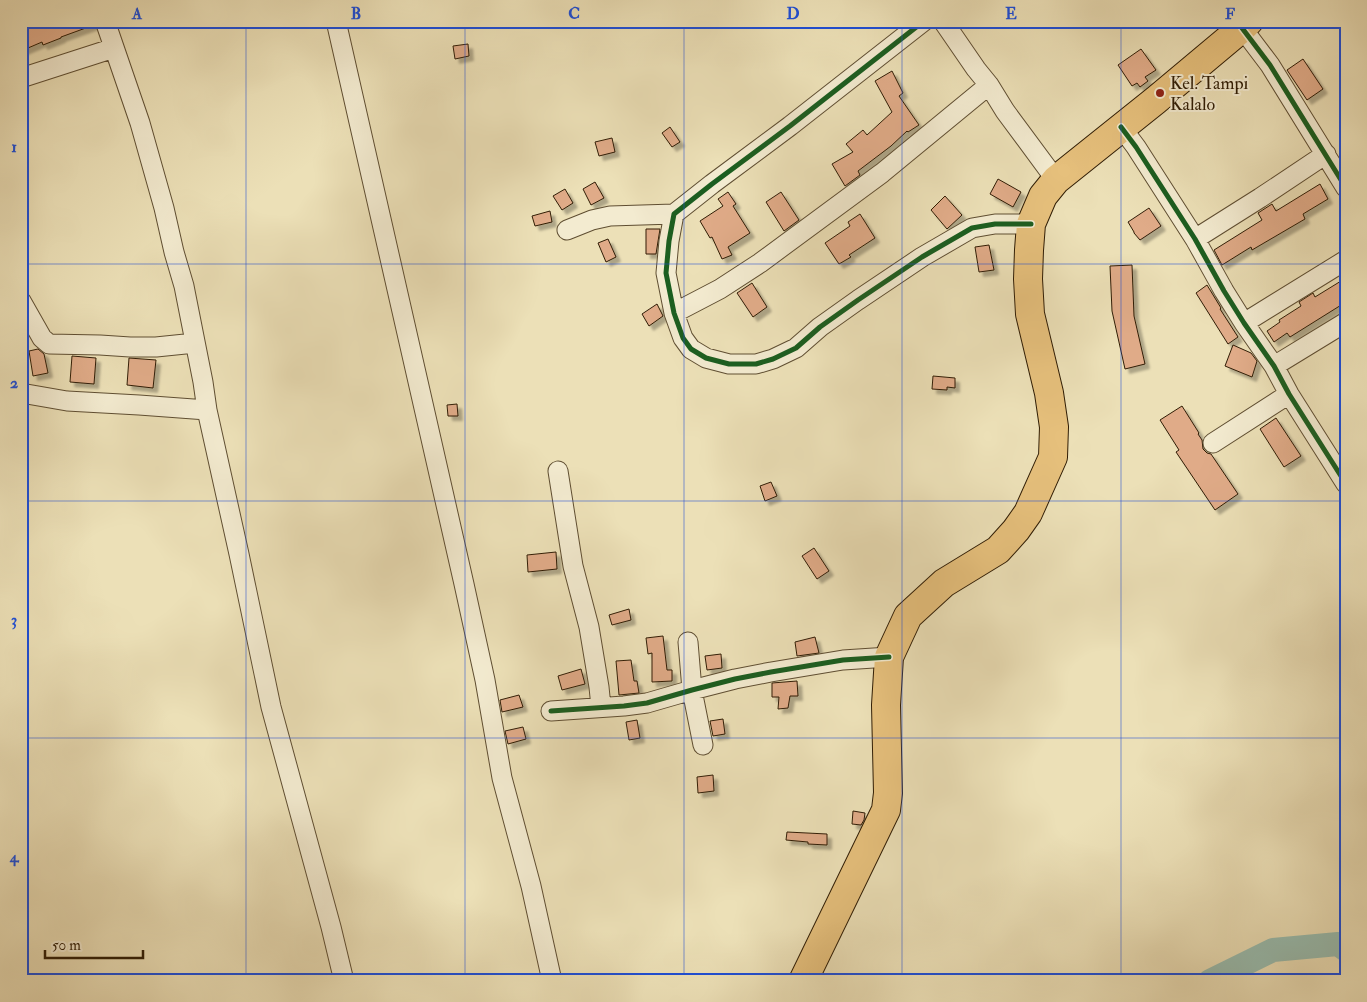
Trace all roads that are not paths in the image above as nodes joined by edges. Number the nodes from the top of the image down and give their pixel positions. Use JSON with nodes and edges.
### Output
{"nodes":[{"id":1,"x":105,"y":21,"type":"edge"},
{"id":2,"x":336,"y":21,"type":"edge"},
{"id":3,"x":924,"y":21,"type":"edge"},
{"id":4,"x":943,"y":21,"type":"edge"},
{"id":5,"x":1246,"y":25,"type":"edge"},
{"id":6,"x":114,"y":48,"type":"junction"},
{"id":7,"x":21,"y":78,"type":"edge"},
{"id":8,"x":989,"y":85,"type":"junction"},
{"id":9,"x":1121,"y":127,"type":"junction"},
{"id":10,"x":1326,"y":154,"type":"junction"},
{"id":11,"x":1056,"y":180,"type":"junction"},
{"id":12,"x":1346,"y":188,"type":"edge"},
{"id":13,"x":674,"y":214,"type":"junction"},
{"id":14,"x":1031,"y":224,"type":"junction"},
{"id":15,"x":567,"y":230,"type":"dead end"},
{"id":16,"x":1195,"y":239,"type":"junction"},
{"id":17,"x":1346,"y":260,"type":"edge"},
{"id":18,"x":21,"y":301,"type":"edge"},
{"id":19,"x":674,"y":314,"type":"junction"},
{"id":20,"x":1346,"y":322,"type":"edge"},
{"id":21,"x":1244,"y":323,"type":"junction"},
{"id":22,"x":195,"y":343,"type":"junction"},
{"id":23,"x":1274,"y":366,"type":"junction"},
{"id":24,"x":21,"y":393,"type":"edge"},
{"id":25,"x":1290,"y":394,"type":"junction"},
{"id":26,"x":207,"y":410,"type":"junction"},
{"id":27,"x":1213,"y":443,"type":"dead end"},
{"id":28,"x":558,"y":471,"type":"dead end"},
{"id":29,"x":1343,"y":472,"type":"edge"},
{"id":30,"x":688,"y":642,"type":"dead end"},
{"id":31,"x":889,"y":657,"type":"junction"},
{"id":32,"x":692,"y":690,"type":"junction"},
{"id":33,"x":602,"y":707,"type":"junction"},
{"id":34,"x":551,"y":711,"type":"dead end"},
{"id":35,"x":703,"y":745,"type":"dead end"},
{"id":36,"x":344,"y":981,"type":"edge"},
{"id":37,"x":552,"y":981,"type":"edge"},
{"id":38,"x":803,"y":981,"type":"edge"}],
"edges":[{"from":1,"to":6,"type":"street"},
{"from":2,"to":37,"type":"street"},
{"from":3,"to":13,"type":"street"},
{"from":4,"to":8,"type":"street"},
{"from":5,"to":9,"type":"highway"},
{"from":5,"to":10,"type":"street"},
{"from":6,"to":7,"type":"street"},
{"from":6,"to":22,"type":"street"},
{"from":8,"to":11,"type":"street"},
{"from":8,"to":19,"type":"street"},
{"from":9,"to":11,"type":"highway"},
{"from":9,"to":16,"type":"street"},
{"from":10,"to":12,"type":"street"},
{"from":10,"to":16,"type":"street"},
{"from":11,"to":14,"type":"highway"},
{"from":13,"to":15,"type":"street"},
{"from":13,"to":19,"type":"street"},
{"from":14,"to":19,"type":"street"},
{"from":14,"to":31,"type":"highway"},
{"from":16,"to":21,"type":"street"},
{"from":17,"to":21,"type":"street"},
{"from":18,"to":22,"type":"street"},
{"from":20,"to":23,"type":"street"},
{"from":21,"to":23,"type":"street"},
{"from":22,"to":26,"type":"street"},
{"from":23,"to":25,"type":"street"},
{"from":24,"to":26,"type":"street"},
{"from":25,"to":27,"type":"street"},
{"from":25,"to":29,"type":"street"},
{"from":26,"to":36,"type":"street"},
{"from":28,"to":33,"type":"street"},
{"from":30,"to":32,"type":"street"},
{"from":31,"to":32,"type":"street"},
{"from":31,"to":38,"type":"highway"},
{"from":32,"to":33,"type":"street"},
{"from":32,"to":35,"type":"street"},
{"from":33,"to":34,"type":"street"}]}
